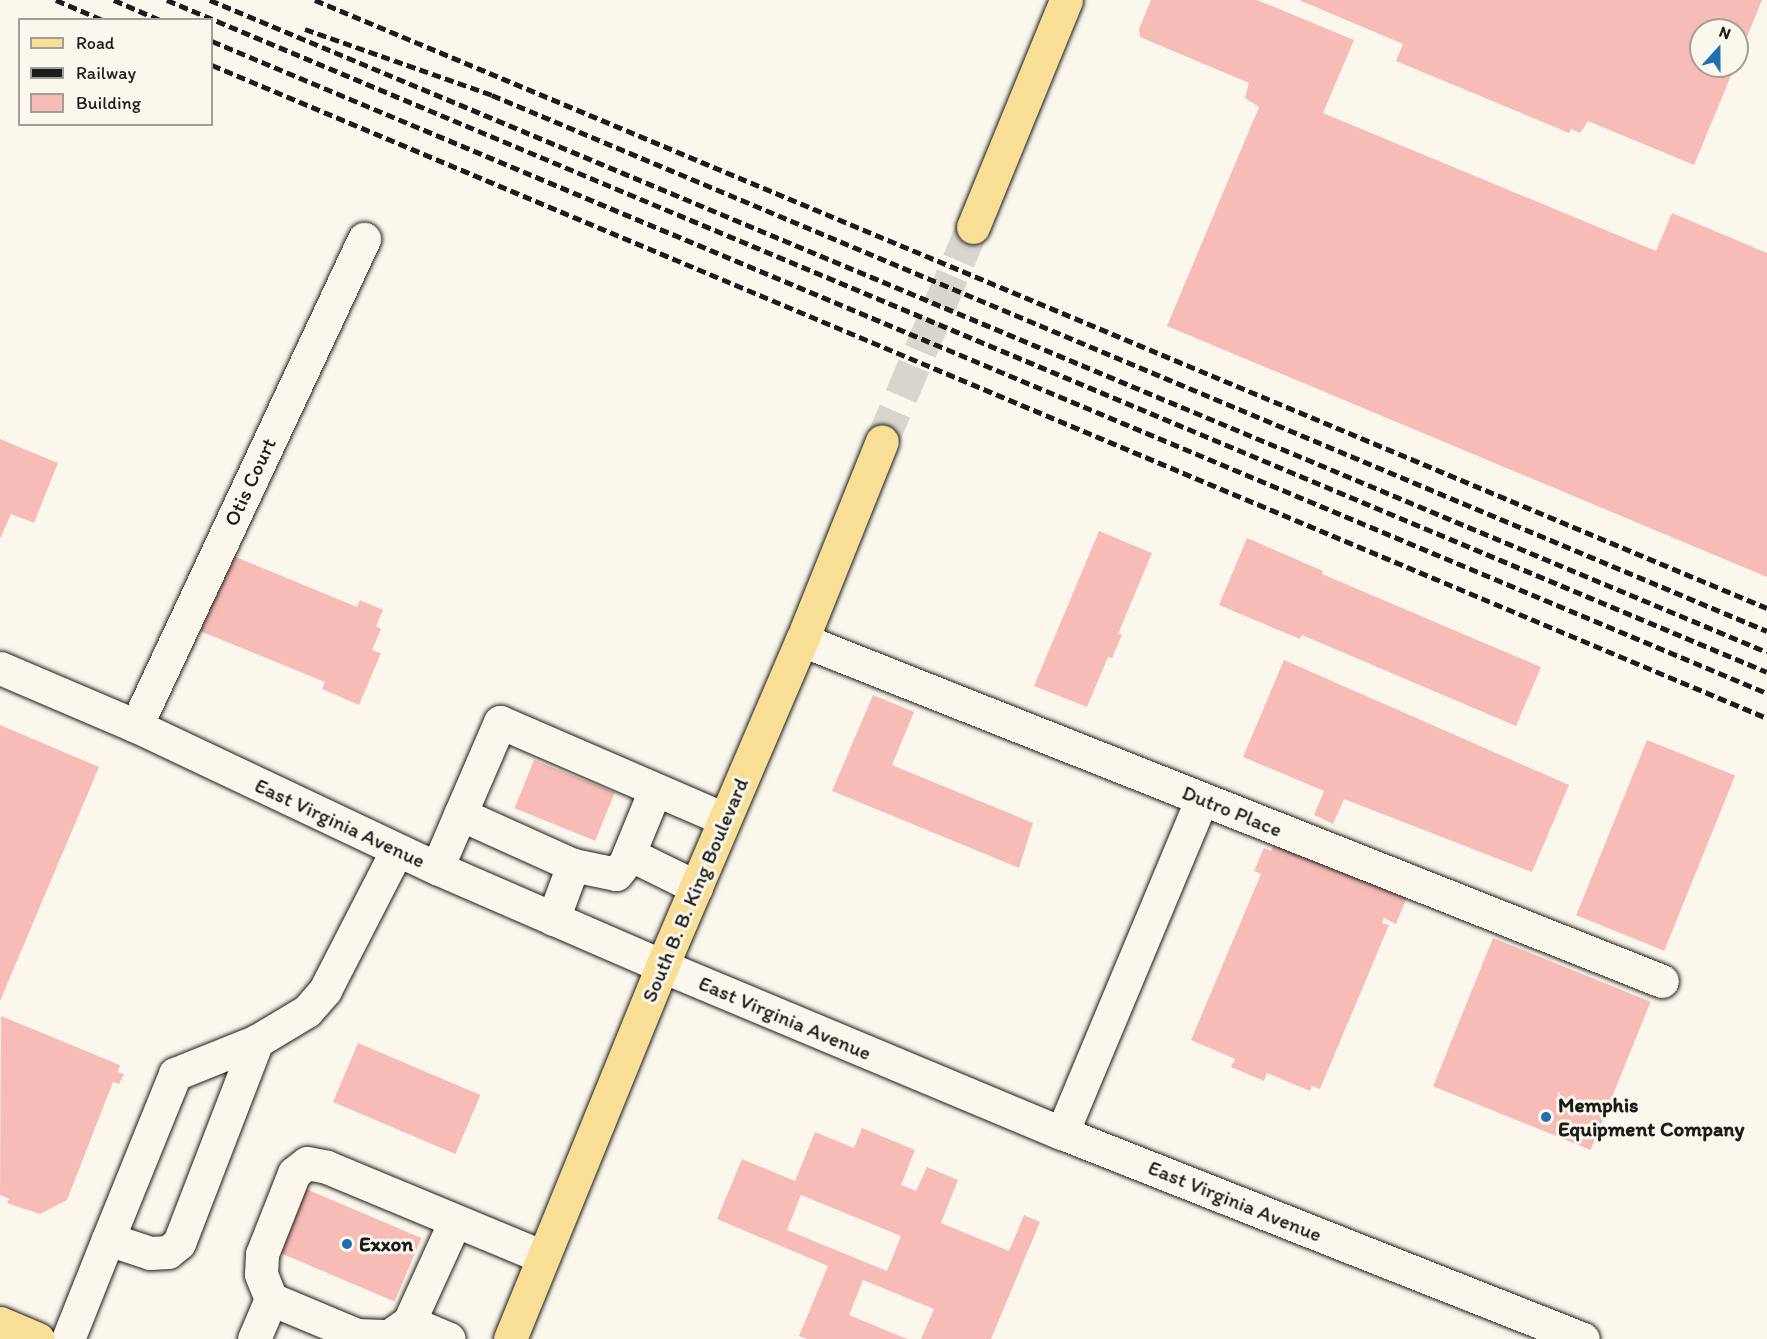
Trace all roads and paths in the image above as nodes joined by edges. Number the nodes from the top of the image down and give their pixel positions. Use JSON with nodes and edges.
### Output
{"nodes":[{"id":1,"x":1066,"y":0,"type":"edge"},
{"id":2,"x":973,"y":226,"type":"tunnel mouth"},
{"id":3,"x":364,"y":239,"type":"dead end"},
{"id":4,"x":882,"y":441,"type":"tunnel mouth"},
{"id":5,"x":802,"y":640,"type":"junction"},
{"id":6,"x":0,"y":668,"type":"edge"},
{"id":7,"x":136,"y":726,"type":"junction"},
{"id":8,"x":656,"y":790,"type":"junction"},
{"id":9,"x":1202,"y":799,"type":"junction"},
{"id":10,"x":460,"y":814,"type":"junction"},
{"id":11,"x":724,"y":819,"type":"junction"},
{"id":12,"x":397,"y":850,"type":"junction"},
{"id":13,"x":629,"y":854,"type":"junction"},
{"id":14,"x":573,"y":866,"type":"junction"},
{"id":15,"x":437,"y":868,"type":"junction"},
{"id":16,"x":696,"y":887,"type":"junction"},
{"id":17,"x":553,"y":919,"type":"junction"},
{"id":18,"x":662,"y":966,"type":"junction"},
{"id":19,"x":1662,"y":981,"type":"dead end"},
{"id":20,"x":257,"y":1041,"type":"junction"},
{"id":21,"x":1062,"y":1133,"type":"junction"},
{"id":22,"x":455,"y":1221,"type":"junction"},
{"id":23,"x":108,"y":1239,"type":"junction"},
{"id":24,"x":543,"y":1257,"type":"junction"},
{"id":25,"x":271,"y":1299,"type":"junction"},
{"id":26,"x":409,"y":1322,"type":"junction"},
{"id":27,"x":0,"y":1323,"type":"edge"},
{"id":28,"x":356,"y":1337,"type":"edge"},
{"id":29,"x":38,"y":1339,"type":"edge"},
{"id":30,"x":68,"y":1339,"type":"edge"},
{"id":31,"x":254,"y":1339,"type":"edge"},
{"id":32,"x":449,"y":1339,"type":"edge"},
{"id":33,"x":510,"y":1339,"type":"edge"},
{"id":34,"x":1583,"y":1339,"type":"edge"}],
"edges":[{"from":1,"to":2,"type":"main road"},
{"from":3,"to":7,"type":"street","name":"Otis Court"},
{"from":4,"to":5,"type":"main road","name":"South B. B. King Boulevard"},
{"from":5,"to":9,"type":"street","name":"Dutro Place"},
{"from":5,"to":11,"type":"main road","name":"South B. B. King Boulevard"},
{"from":6,"to":7,"type":"street","name":"East Virginia Avenue"},
{"from":7,"to":12,"type":"street","name":"East Virginia Avenue"},
{"from":8,"to":10,"type":"street"},
{"from":8,"to":11,"type":"street"},
{"from":8,"to":13,"type":"street"},
{"from":9,"to":19,"type":"street","name":"Dutro Place"},
{"from":9,"to":21,"type":"street"},
{"from":10,"to":14,"type":"street"},
{"from":10,"to":15,"type":"street"},
{"from":11,"to":16,"type":"main road","name":"South B. B. King Boulevard"},
{"from":12,"to":15,"type":"street","name":"East Virginia Avenue"},
{"from":12,"to":20,"type":"street"},
{"from":13,"to":14,"type":"street"},
{"from":13,"to":16,"type":"street"},
{"from":14,"to":17,"type":"street"},
{"from":15,"to":17,"type":"street","name":"East Virginia Avenue"},
{"from":16,"to":18,"type":"main road","name":"South B. B. King Boulevard"},
{"from":17,"to":18,"type":"street","name":"East Virginia Avenue"},
{"from":18,"to":21,"type":"street","name":"East Virginia Avenue"},
{"from":18,"to":24,"type":"main road","name":"South B. B. King Boulevard"},
{"from":20,"to":23,"type":"street"},
{"from":20,"to":23,"type":"street"},
{"from":21,"to":34,"type":"street","name":"East Virginia Avenue"},
{"from":22,"to":24,"type":"street"},
{"from":22,"to":25,"type":"street"},
{"from":22,"to":26,"type":"street"},
{"from":23,"to":30,"type":"street"},
{"from":24,"to":33,"type":"main road","name":"South B. B. King Boulevard"},
{"from":25,"to":28,"type":"street"},
{"from":25,"to":31,"type":"street"},
{"from":26,"to":28,"type":"street"},
{"from":26,"to":32,"type":"street"},
{"from":27,"to":29,"type":"main road"}]}
